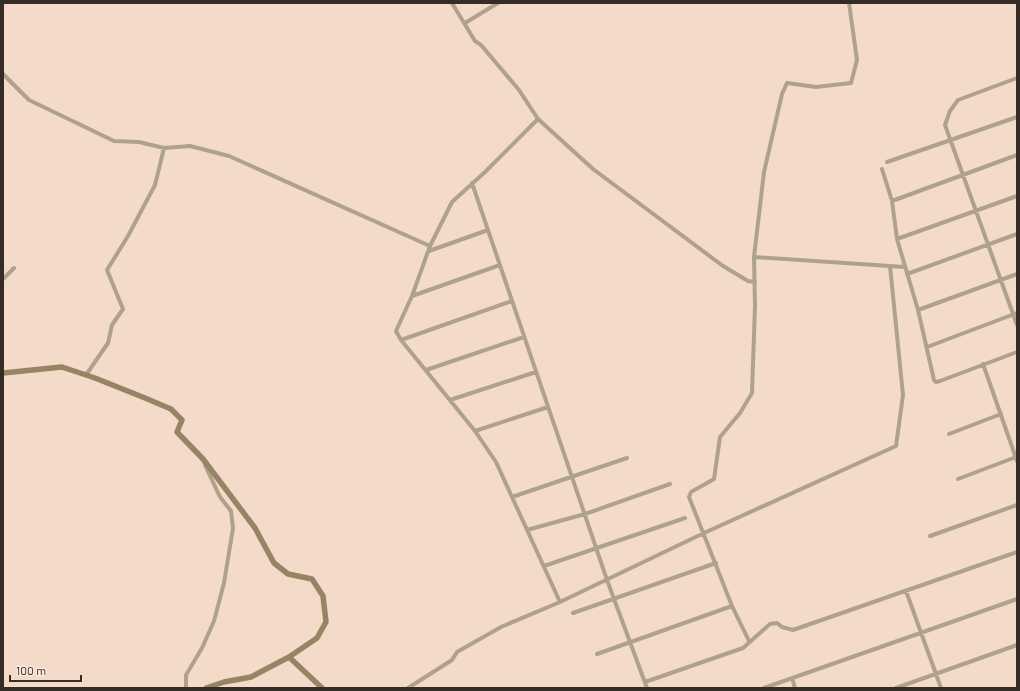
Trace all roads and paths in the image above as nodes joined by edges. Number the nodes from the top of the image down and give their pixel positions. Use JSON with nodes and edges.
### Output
{"nodes":[{"id":1,"x":452,"y":3,"type":"edge"},
{"id":2,"x":498,"y":3,"type":"edge"},
{"id":3,"x":849,"y":3,"type":"edge"},
{"id":4,"x":465,"y":23,"type":"junction"},
{"id":5,"x":3,"y":74,"type":"edge"},
{"id":6,"x":1017,"y":78,"type":"edge"},
{"id":7,"x":1017,"y":117,"type":"edge"},
{"id":8,"x":538,"y":119,"type":"junction"},
{"id":9,"x":950,"y":141,"type":"junction"},
{"id":10,"x":164,"y":148,"type":"junction"},
{"id":11,"x":1017,"y":155,"type":"edge"},
{"id":12,"x":887,"y":162,"type":"dead end"},
{"id":13,"x":882,"y":169,"type":"dead end"},
{"id":14,"x":963,"y":175,"type":"junction"},
{"id":15,"x":472,"y":183,"type":"junction"},
{"id":16,"x":1017,"y":196,"type":"edge"},
{"id":17,"x":892,"y":201,"type":"junction"},
{"id":18,"x":977,"y":210,"type":"junction"},
{"id":19,"x":488,"y":230,"type":"junction"},
{"id":20,"x":1017,"y":234,"type":"edge"},
{"id":21,"x":897,"y":239,"type":"junction"},
{"id":22,"x":988,"y":244,"type":"junction"},
{"id":23,"x":430,"y":246,"type":"junction"},
{"id":24,"x":429,"y":251,"type":"junction"},
{"id":25,"x":754,"y":257,"type":"junction"},
{"id":26,"x":500,"y":265,"type":"junction"},
{"id":27,"x":890,"y":266,"type":"junction"},
{"id":28,"x":904,"y":267,"type":"junction"},
{"id":29,"x":14,"y":268,"type":"dead end"},
{"id":30,"x":906,"y":274,"type":"junction"},
{"id":31,"x":1017,"y":274,"type":"edge"},
{"id":32,"x":3,"y":279,"type":"edge"},
{"id":33,"x":1001,"y":279,"type":"junction"},
{"id":34,"x":755,"y":282,"type":"junction"},
{"id":35,"x":412,"y":296,"type":"junction"},
{"id":36,"x":512,"y":301,"type":"junction"},
{"id":37,"x":918,"y":310,"type":"junction"},
{"id":38,"x":1015,"y":314,"type":"edge"},
{"id":39,"x":1017,"y":325,"type":"edge"},
{"id":40,"x":524,"y":337,"type":"junction"},
{"id":41,"x":402,"y":340,"type":"junction"},
{"id":42,"x":927,"y":347,"type":"junction"},
{"id":43,"x":1017,"y":352,"type":"edge"},
{"id":44,"x":983,"y":364,"type":"junction"},
{"id":45,"x":426,"y":370,"type":"junction"},
{"id":46,"x":536,"y":372,"type":"junction"},
{"id":47,"x":3,"y":373,"type":"edge"},
{"id":48,"x":86,"y":375,"type":"junction"},
{"id":49,"x":450,"y":400,"type":"junction"},
{"id":50,"x":548,"y":407,"type":"junction"},
{"id":51,"x":1001,"y":414,"type":"junction"},
{"id":52,"x":475,"y":431,"type":"junction"},
{"id":53,"x":949,"y":434,"type":"dead end"},
{"id":54,"x":627,"y":458,"type":"dead end"},
{"id":55,"x":203,"y":459,"type":"junction"},
{"id":56,"x":1016,"y":459,"type":"edge"},
{"id":57,"x":572,"y":476,"type":"junction"},
{"id":58,"x":958,"y":479,"type":"dead end"},
{"id":59,"x":670,"y":484,"type":"dead end"},
{"id":60,"x":512,"y":497,"type":"junction"},
{"id":61,"x":1017,"y":506,"type":"edge"},
{"id":62,"x":584,"y":514,"type":"junction"},
{"id":63,"x":685,"y":518,"type":"dead end"},
{"id":64,"x":527,"y":530,"type":"junction"},
{"id":65,"x":704,"y":533,"type":"junction"},
{"id":66,"x":930,"y":536,"type":"dead end"},
{"id":67,"x":596,"y":547,"type":"junction"},
{"id":68,"x":1017,"y":552,"type":"edge"},
{"id":69,"x":716,"y":563,"type":"junction"},
{"id":70,"x":544,"y":566,"type":"junction"},
{"id":71,"x":607,"y":580,"type":"junction"},
{"id":72,"x":906,"y":591,"type":"junction"},
{"id":73,"x":1017,"y":599,"type":"edge"},
{"id":74,"x":614,"y":600,"type":"junction"},
{"id":75,"x":560,"y":602,"type":"junction"},
{"id":76,"x":732,"y":606,"type":"junction"},
{"id":77,"x":574,"y":614,"type":"dead end"},
{"id":78,"x":920,"y":633,"type":"junction"},
{"id":79,"x":630,"y":641,"type":"junction"},
{"id":80,"x":749,"y":641,"type":"junction"},
{"id":81,"x":1017,"y":645,"type":"edge"},
{"id":82,"x":596,"y":654,"type":"dead end"},
{"id":83,"x":289,"y":657,"type":"junction"},
{"id":84,"x":936,"y":673,"type":"junction"},
{"id":85,"x":792,"y":678,"type":"junction"},
{"id":86,"x":645,"y":682,"type":"junction"},
{"id":87,"x":186,"y":688,"type":"edge"},
{"id":88,"x":206,"y":688,"type":"edge"},
{"id":89,"x":322,"y":688,"type":"edge"},
{"id":90,"x":408,"y":688,"type":"edge"},
{"id":91,"x":647,"y":688,"type":"edge"},
{"id":92,"x":764,"y":688,"type":"edge"},
{"id":93,"x":795,"y":688,"type":"edge"},
{"id":94,"x":896,"y":688,"type":"edge"},
{"id":95,"x":941,"y":688,"type":"edge"}],
"edges":[{"from":1,"to":4,"type":"street"},
{"from":2,"to":4,"type":"street"},
{"from":3,"to":25,"type":"street"},
{"from":4,"to":8,"type":"street"},
{"from":5,"to":10,"type":"street"},
{"from":6,"to":9,"type":"street"},
{"from":7,"to":9,"type":"street"},
{"from":8,"to":15,"type":"street"},
{"from":8,"to":34,"type":"street"},
{"from":9,"to":12,"type":"street"},
{"from":9,"to":14,"type":"street"},
{"from":10,"to":23,"type":"street"},
{"from":10,"to":48,"type":"street"},
{"from":11,"to":14,"type":"street"},
{"from":13,"to":17,"type":"street"},
{"from":14,"to":17,"type":"street"},
{"from":14,"to":18,"type":"street"},
{"from":15,"to":19,"type":"street"},
{"from":15,"to":23,"type":"street"},
{"from":16,"to":18,"type":"street"},
{"from":17,"to":21,"type":"street"},
{"from":18,"to":21,"type":"street"},
{"from":18,"to":22,"type":"street"},
{"from":19,"to":24,"type":"street"},
{"from":19,"to":26,"type":"street"},
{"from":20,"to":22,"type":"street"},
{"from":21,"to":28,"type":"street"},
{"from":22,"to":30,"type":"street"},
{"from":22,"to":33,"type":"street"},
{"from":23,"to":24,"type":"street"},
{"from":24,"to":35,"type":"street"},
{"from":25,"to":27,"type":"street"},
{"from":25,"to":34,"type":"street"},
{"from":26,"to":35,"type":"street"},
{"from":26,"to":36,"type":"street"},
{"from":27,"to":28,"type":"street"},
{"from":27,"to":65,"type":"street"},
{"from":28,"to":30,"type":"street"},
{"from":29,"to":32,"type":"street"},
{"from":30,"to":37,"type":"street"},
{"from":31,"to":33,"type":"street"},
{"from":33,"to":37,"type":"street"},
{"from":33,"to":38,"type":"street"},
{"from":34,"to":65,"type":"street"},
{"from":35,"to":41,"type":"street"},
{"from":36,"to":40,"type":"street"},
{"from":36,"to":41,"type":"street"},
{"from":37,"to":42,"type":"street"},
{"from":38,"to":39,"type":"street"},
{"from":38,"to":42,"type":"street"},
{"from":40,"to":45,"type":"street"},
{"from":40,"to":46,"type":"street"},
{"from":41,"to":45,"type":"street"},
{"from":42,"to":44,"type":"street"},
{"from":43,"to":44,"type":"street"},
{"from":44,"to":51,"type":"street"},
{"from":45,"to":49,"type":"street"},
{"from":46,"to":49,"type":"street"},
{"from":46,"to":50,"type":"street"},
{"from":47,"to":48,"type":"street"},
{"from":48,"to":55,"type":"street"},
{"from":49,"to":52,"type":"street"},
{"from":50,"to":52,"type":"street"},
{"from":50,"to":57,"type":"street"},
{"from":51,"to":53,"type":"street"},
{"from":51,"to":56,"type":"street"},
{"from":52,"to":60,"type":"street"},
{"from":54,"to":57,"type":"street"},
{"from":55,"to":83,"type":"street"},
{"from":55,"to":87,"type":"street"},
{"from":56,"to":58,"type":"street"},
{"from":57,"to":60,"type":"street"},
{"from":57,"to":62,"type":"street"},
{"from":59,"to":62,"type":"street"},
{"from":60,"to":64,"type":"street"},
{"from":61,"to":66,"type":"street"},
{"from":62,"to":64,"type":"street"},
{"from":62,"to":67,"type":"street"},
{"from":63,"to":67,"type":"street"},
{"from":64,"to":70,"type":"street"},
{"from":65,"to":69,"type":"street"},
{"from":65,"to":71,"type":"street"},
{"from":67,"to":70,"type":"street"},
{"from":67,"to":71,"type":"street"},
{"from":68,"to":72,"type":"street"},
{"from":69,"to":74,"type":"street"},
{"from":69,"to":76,"type":"street"},
{"from":70,"to":75,"type":"street"},
{"from":71,"to":74,"type":"street"},
{"from":71,"to":75,"type":"street"},
{"from":72,"to":78,"type":"street"},
{"from":72,"to":80,"type":"street"},
{"from":73,"to":78,"type":"street"},
{"from":74,"to":77,"type":"street"},
{"from":74,"to":79,"type":"street"},
{"from":75,"to":90,"type":"street"},
{"from":76,"to":79,"type":"street"},
{"from":76,"to":80,"type":"street"},
{"from":78,"to":84,"type":"street"},
{"from":78,"to":85,"type":"street"},
{"from":79,"to":82,"type":"street"},
{"from":79,"to":86,"type":"street"},
{"from":80,"to":86,"type":"street"},
{"from":81,"to":84,"type":"street"},
{"from":83,"to":88,"type":"street"},
{"from":83,"to":89,"type":"street"},
{"from":84,"to":94,"type":"street"},
{"from":84,"to":95,"type":"street"},
{"from":85,"to":92,"type":"street"},
{"from":85,"to":93,"type":"street"},
{"from":86,"to":91,"type":"street"}]}
